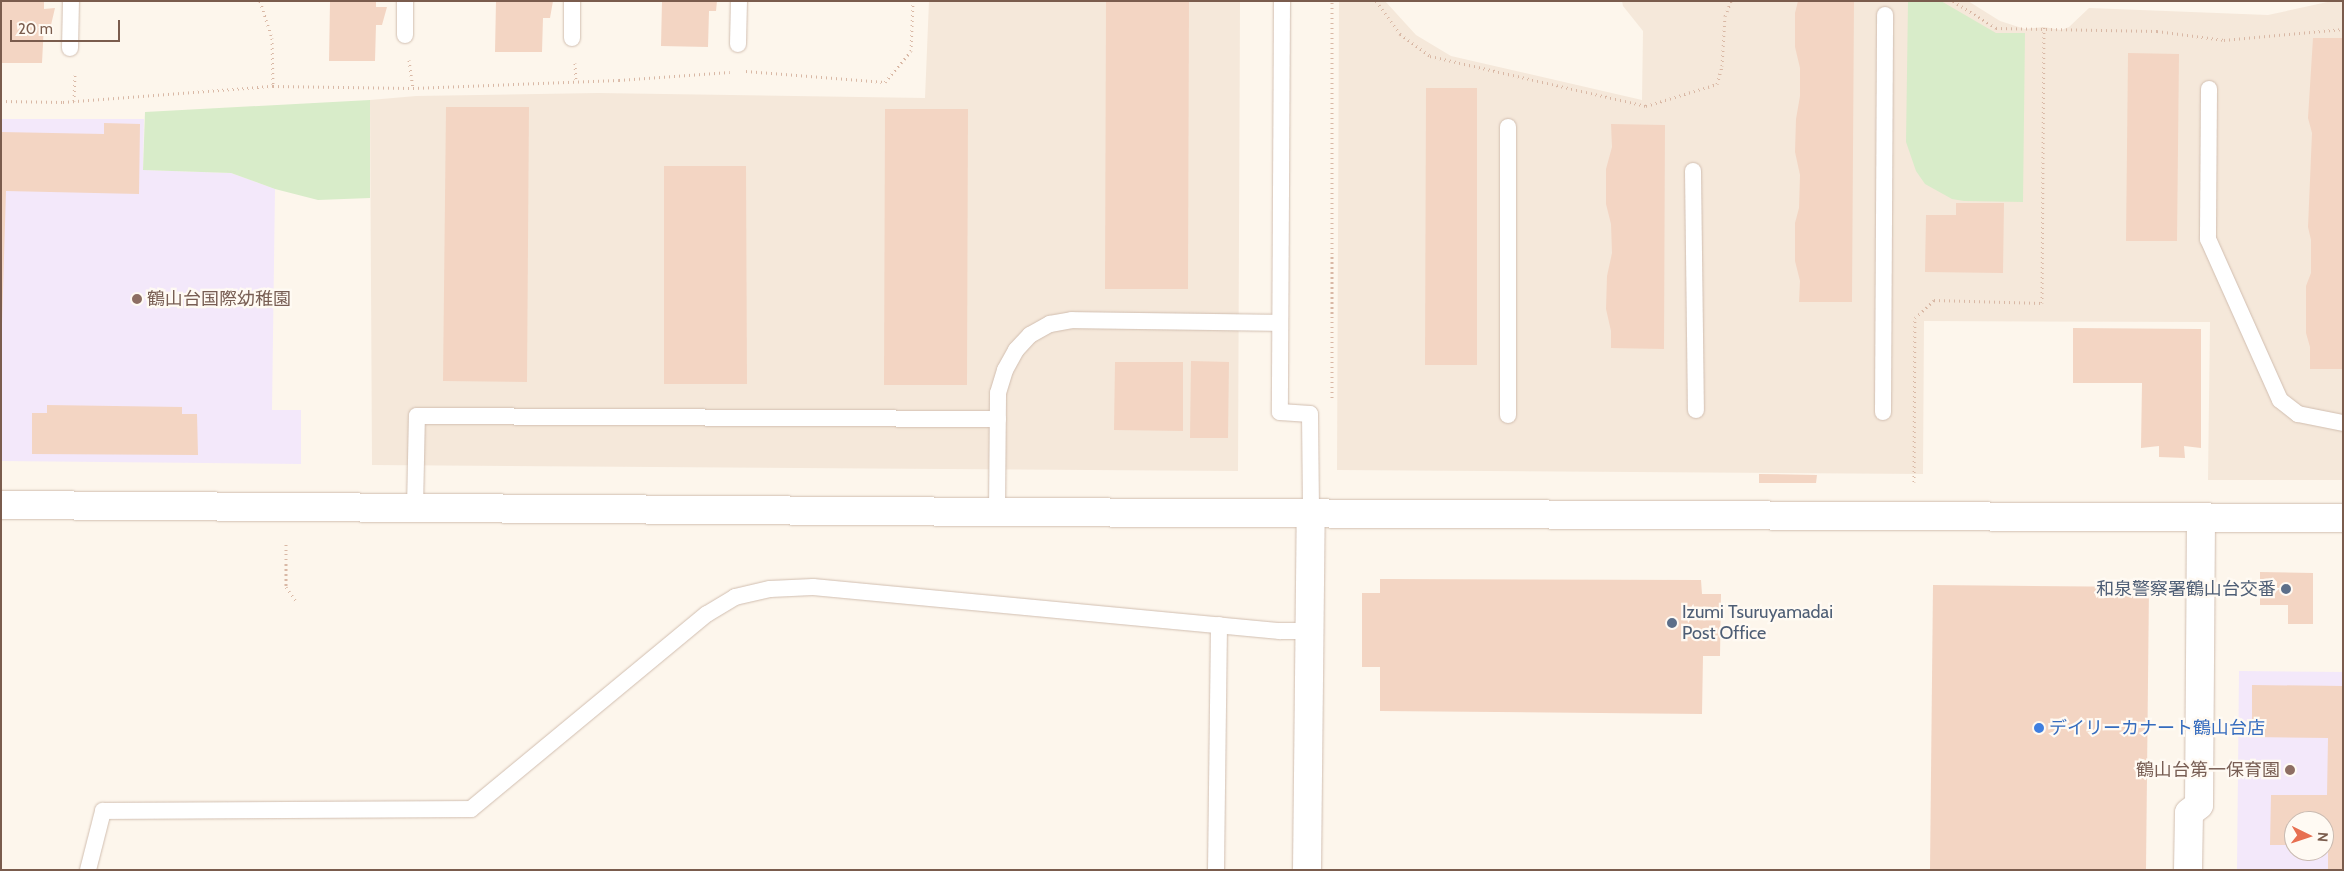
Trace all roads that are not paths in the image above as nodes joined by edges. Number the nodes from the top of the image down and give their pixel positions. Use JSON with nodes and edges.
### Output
{"nodes":[{"id":1,"x":71,"y":1,"type":"edge"},
{"id":2,"x":405,"y":1,"type":"edge"},
{"id":3,"x":572,"y":1,"type":"edge"},
{"id":4,"x":739,"y":1,"type":"edge"},
{"id":5,"x":1282,"y":1,"type":"edge"},
{"id":6,"x":1885,"y":16,"type":"dead end"},
{"id":7,"x":405,"y":35,"type":"dead end"},
{"id":8,"x":572,"y":38,"type":"dead end"},
{"id":9,"x":738,"y":44,"type":"dead end"},
{"id":10,"x":70,"y":48,"type":"dead end"},
{"id":11,"x":2209,"y":89,"type":"dead end"},
{"id":12,"x":1508,"y":127,"type":"dead end"},
{"id":13,"x":1694,"y":171,"type":"dead end"},
{"id":14,"x":1280,"y":323,"type":"junction"},
{"id":15,"x":1696,"y":410,"type":"dead end"},
{"id":16,"x":1882,"y":412,"type":"dead end"},
{"id":17,"x":1508,"y":415,"type":"dead end"},
{"id":18,"x":998,"y":419,"type":"junction"},
{"id":19,"x":2343,"y":423,"type":"edge"},
{"id":20,"x":1,"y":505,"type":"edge"},
{"id":21,"x":415,"y":508,"type":"junction"},
{"id":22,"x":997,"y":512,"type":"junction"},
{"id":23,"x":1310,"y":513,"type":"junction"},
{"id":24,"x":2201,"y":517,"type":"junction"},
{"id":25,"x":2343,"y":518,"type":"edge"},
{"id":26,"x":1219,"y":625,"type":"junction"},
{"id":27,"x":1310,"y":631,"type":"junction"},
{"id":28,"x":88,"y":870,"type":"edge"},
{"id":29,"x":1216,"y":870,"type":"edge"},
{"id":30,"x":1307,"y":870,"type":"edge"},
{"id":31,"x":2188,"y":870,"type":"edge"}],
"edges":[{"from":1,"to":10,"type":"lane"},
{"from":2,"to":7,"type":"lane"},
{"from":3,"to":8,"type":"lane"},
{"from":4,"to":9,"type":"lane"},
{"from":5,"to":14,"type":"lane"},
{"from":6,"to":16,"type":"lane"},
{"from":11,"to":19,"type":"lane"},
{"from":12,"to":17,"type":"lane"},
{"from":13,"to":15,"type":"lane"},
{"from":14,"to":18,"type":"lane"},
{"from":14,"to":23,"type":"lane"},
{"from":18,"to":21,"type":"lane"},
{"from":18,"to":22,"type":"lane"},
{"from":20,"to":21,"type":"street"},
{"from":21,"to":22,"type":"street"},
{"from":22,"to":23,"type":"street"},
{"from":23,"to":24,"type":"street"},
{"from":23,"to":27,"type":"street"},
{"from":24,"to":25,"type":"street"},
{"from":24,"to":31,"type":"street"},
{"from":26,"to":27,"type":"lane"},
{"from":26,"to":28,"type":"lane"},
{"from":26,"to":29,"type":"lane"},
{"from":27,"to":30,"type":"street"}]}
